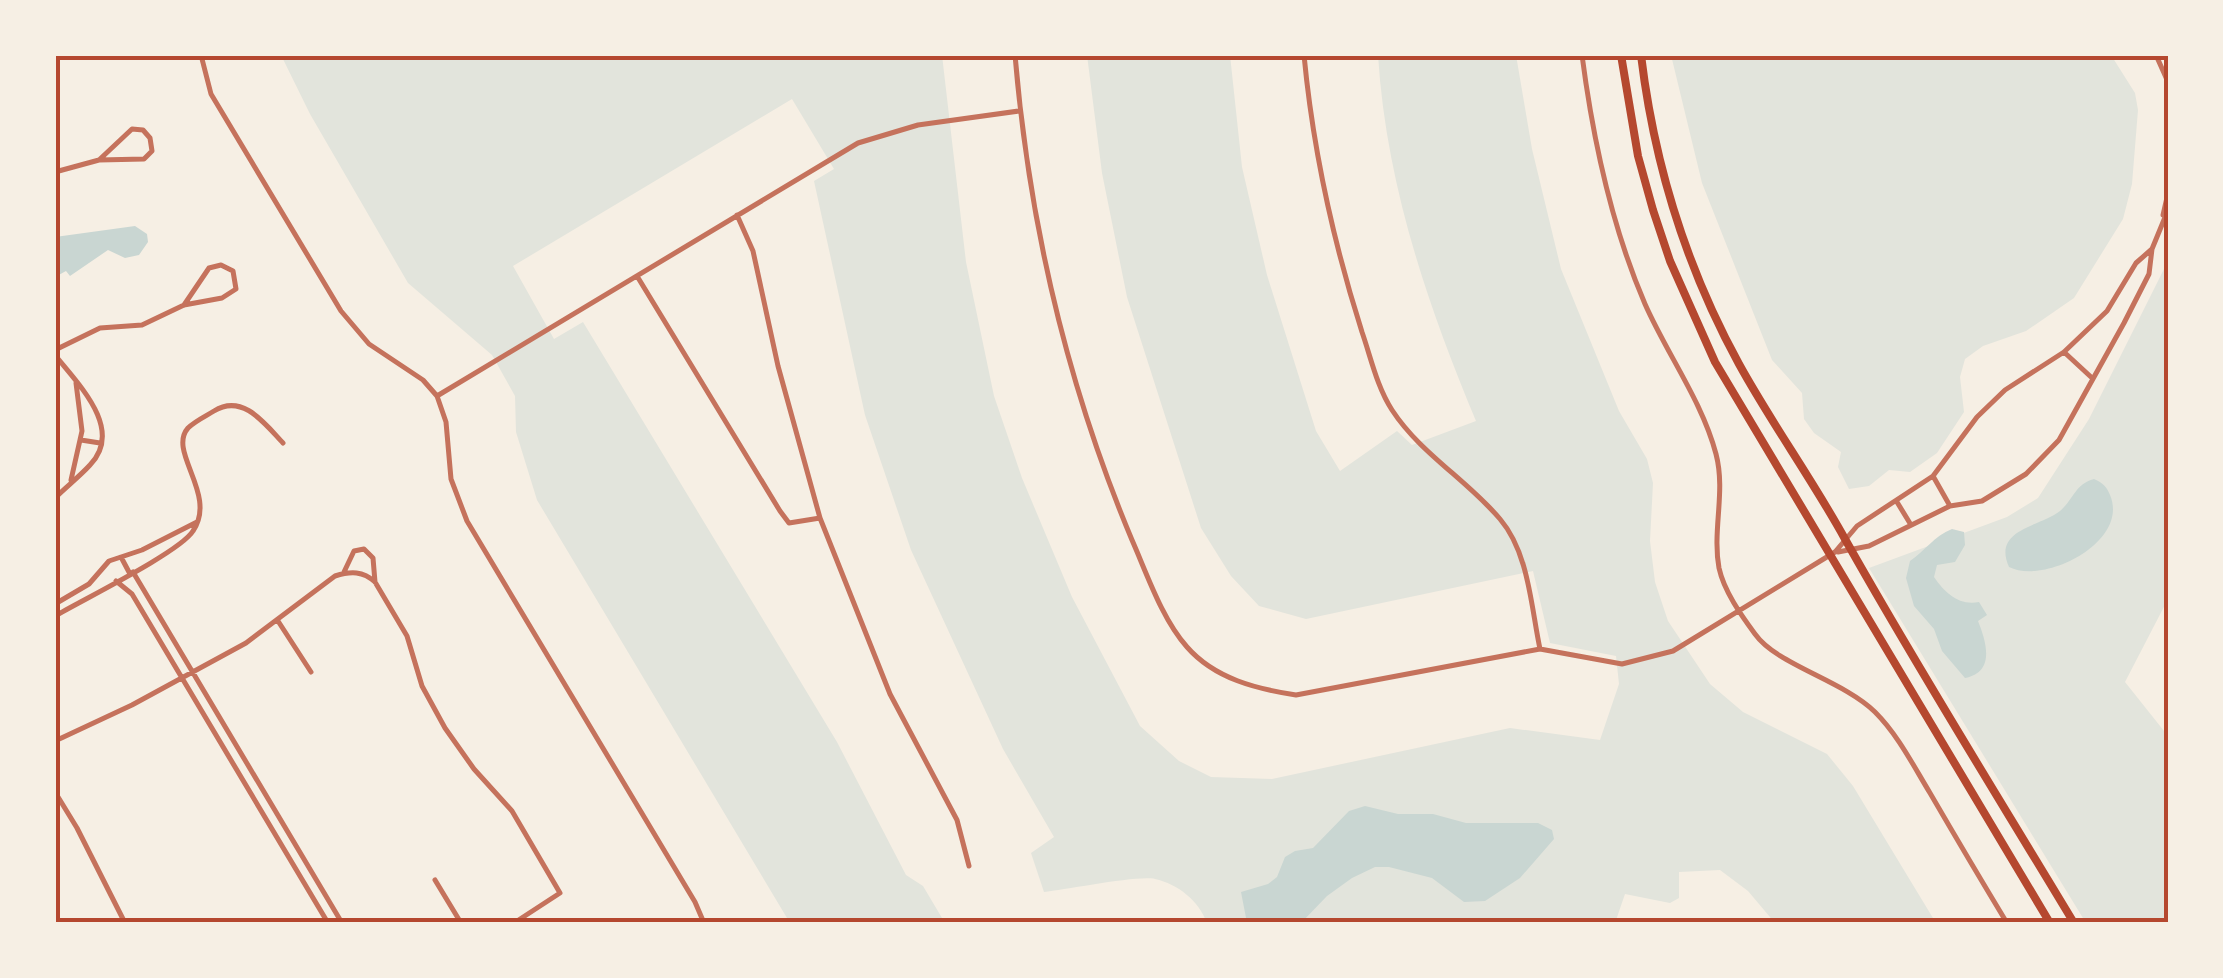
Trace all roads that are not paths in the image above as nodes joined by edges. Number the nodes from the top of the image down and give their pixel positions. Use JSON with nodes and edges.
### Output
{"nodes":[{"id":1,"x":201,"y":55,"type":"edge"},
{"id":2,"x":1015,"y":55,"type":"edge"},
{"id":3,"x":1304,"y":55,"type":"edge"},
{"id":4,"x":1582,"y":55,"type":"edge"},
{"id":5,"x":1621,"y":55,"type":"edge"},
{"id":6,"x":1641,"y":55,"type":"edge"},
{"id":7,"x":2156,"y":55,"type":"edge"},
{"id":8,"x":2168,"y":82,"type":"edge"},
{"id":9,"x":1020,"y":111,"type":"junction"},
{"id":10,"x":99,"y":160,"type":"junction"},
{"id":11,"x":55,"y":172,"type":"edge"},
{"id":12,"x":2168,"y":193,"type":"edge"},
{"id":13,"x":2168,"y":210,"type":"edge"},
{"id":14,"x":737,"y":215,"type":"junction"},
{"id":15,"x":2160,"y":233,"type":"junction"},
{"id":16,"x":2152,"y":249,"type":"junction"},
{"id":17,"x":636,"y":276,"type":"junction"},
{"id":18,"x":184,"y":305,"type":"junction"},
{"id":19,"x":55,"y":352,"type":"edge"},
{"id":20,"x":2064,"y":352,"type":"junction"},
{"id":21,"x":2091,"y":377,"type":"junction"},
{"id":22,"x":76,"y":382,"type":"junction"},
{"id":23,"x":437,"y":396,"type":"junction"},
{"id":24,"x":81,"y":440,"type":"junction"},
{"id":25,"x":100,"y":443,"type":"junction"},
{"id":26,"x":283,"y":443,"type":"dead end"},
{"id":27,"x":1932,"y":476,"type":"junction"},
{"id":28,"x":70,"y":483,"type":"junction"},
{"id":29,"x":55,"y":498,"type":"edge"},
{"id":30,"x":1896,"y":500,"type":"junction"},
{"id":31,"x":1950,"y":506,"type":"junction"},
{"id":32,"x":820,"y":518,"type":"junction"},
{"id":33,"x":197,"y":522,"type":"junction"},
{"id":34,"x":1910,"y":525,"type":"junction"},
{"id":35,"x":1846,"y":540,"type":"junction"},
{"id":36,"x":1850,"y":549,"type":"junction"},
{"id":37,"x":1832,"y":554,"type":"junction"},
{"id":38,"x":122,"y":557,"type":"junction"},
{"id":39,"x":132,"y":573,"type":"junction"},
{"id":40,"x":344,"y":573,"type":"junction"},
{"id":41,"x":116,"y":581,"type":"junction"},
{"id":42,"x":376,"y":582,"type":"junction"},
{"id":43,"x":55,"y":604,"type":"edge"},
{"id":44,"x":1739,"y":610,"type":"junction"},
{"id":45,"x":55,"y":616,"type":"edge"},
{"id":46,"x":278,"y":621,"type":"junction"},
{"id":47,"x":1540,"y":649,"type":"junction"},
{"id":48,"x":191,"y":672,"type":"junction"},
{"id":49,"x":311,"y":672,"type":"dead end"},
{"id":50,"x":182,"y":677,"type":"junction"},
{"id":51,"x":55,"y":741,"type":"edge"},
{"id":52,"x":233,"y":742,"type":"junction"},
{"id":53,"x":223,"y":747,"type":"junction"},
{"id":54,"x":254,"y":776,"type":"junction"},
{"id":55,"x":244,"y":781,"type":"junction"},
{"id":56,"x":55,"y":792,"type":"edge"},
{"id":57,"x":274,"y":808,"type":"junction"},
{"id":58,"x":264,"y":814,"type":"junction"},
{"id":59,"x":290,"y":836,"type":"junction"},
{"id":60,"x":280,"y":842,"type":"junction"},
{"id":61,"x":304,"y":860,"type":"junction"},
{"id":62,"x":294,"y":865,"type":"junction"},
{"id":63,"x":969,"y":866,"type":"dead end"},
{"id":64,"x":436,"y":880,"type":"dead end"},
{"id":65,"x":318,"y":884,"type":"junction"},
{"id":66,"x":308,"y":890,"type":"junction"},
{"id":67,"x":340,"y":922,"type":"edge"},
{"id":68,"x":125,"y":923,"type":"edge"},
{"id":69,"x":328,"y":923,"type":"edge"},
{"id":70,"x":461,"y":923,"type":"edge"},
{"id":71,"x":514,"y":923,"type":"edge"},
{"id":72,"x":704,"y":923,"type":"edge"},
{"id":73,"x":2007,"y":923,"type":"edge"},
{"id":74,"x":2050,"y":923,"type":"edge"},
{"id":75,"x":2074,"y":923,"type":"edge"}],
"edges":[{"from":1,"to":23,"type":"street"},
{"from":2,"to":9,"type":"street"},
{"from":3,"to":47,"type":"street"},
{"from":4,"to":44,"type":"street"},
{"from":5,"to":37,"type":"main road"},
{"from":6,"to":35,"type":"main road"},
{"from":7,"to":8,"type":"street"},
{"from":9,"to":14,"type":"street"},
{"from":9,"to":47,"type":"street"},
{"from":10,"to":10,"type":"street"},
{"from":10,"to":11,"type":"street"},
{"from":12,"to":15,"type":"street"},
{"from":13,"to":15,"type":"street"},
{"from":14,"to":17,"type":"street"},
{"from":14,"to":32,"type":"street"},
{"from":15,"to":16,"type":"street"},
{"from":16,"to":20,"type":"street"},
{"from":16,"to":21,"type":"street"},
{"from":17,"to":23,"type":"street"},
{"from":17,"to":32,"type":"street"},
{"from":18,"to":18,"type":"street"},
{"from":18,"to":19,"type":"street"},
{"from":19,"to":22,"type":"street"},
{"from":20,"to":21,"type":"street"},
{"from":20,"to":27,"type":"street"},
{"from":21,"to":31,"type":"street"},
{"from":22,"to":24,"type":"street"},
{"from":22,"to":25,"type":"street"},
{"from":23,"to":72,"type":"street"},
{"from":24,"to":25,"type":"street"},
{"from":24,"to":28,"type":"street"},
{"from":25,"to":28,"type":"street"},
{"from":26,"to":33,"type":"street"},
{"from":27,"to":30,"type":"street"},
{"from":27,"to":31,"type":"street"},
{"from":28,"to":29,"type":"street"},
{"from":30,"to":34,"type":"street"},
{"from":30,"to":35,"type":"street"},
{"from":31,"to":34,"type":"street"},
{"from":32,"to":63,"type":"street"},
{"from":33,"to":38,"type":"street"},
{"from":33,"to":39,"type":"street"},
{"from":34,"to":36,"type":"street"},
{"from":35,"to":36,"type":"main road"},
{"from":35,"to":37,"type":"street"},
{"from":36,"to":37,"type":"street"},
{"from":36,"to":75,"type":"main road"},
{"from":37,"to":44,"type":"street"},
{"from":37,"to":74,"type":"main road"},
{"from":38,"to":39,"type":"street"},
{"from":38,"to":43,"type":"street"},
{"from":39,"to":41,"type":"street"},
{"from":39,"to":48,"type":"street"},
{"from":40,"to":42,"type":"street"},
{"from":40,"to":42,"type":"street"},
{"from":40,"to":46,"type":"street"},
{"from":41,"to":45,"type":"street"},
{"from":41,"to":50,"type":"street"},
{"from":42,"to":71,"type":"street"},
{"from":44,"to":47,"type":"street"},
{"from":44,"to":73,"type":"street"},
{"from":46,"to":48,"type":"street"},
{"from":46,"to":49,"type":"street"},
{"from":48,"to":50,"type":"street"},
{"from":48,"to":52,"type":"street"},
{"from":50,"to":51,"type":"street"},
{"from":50,"to":53,"type":"street"},
{"from":52,"to":53,"type":"street"},
{"from":52,"to":54,"type":"street"},
{"from":53,"to":55,"type":"street"},
{"from":54,"to":55,"type":"street"},
{"from":54,"to":57,"type":"street"},
{"from":55,"to":58,"type":"street"},
{"from":56,"to":68,"type":"street"},
{"from":57,"to":58,"type":"street"},
{"from":57,"to":59,"type":"street"},
{"from":58,"to":60,"type":"street"},
{"from":59,"to":60,"type":"street"},
{"from":59,"to":61,"type":"street"},
{"from":60,"to":62,"type":"street"},
{"from":61,"to":62,"type":"street"},
{"from":61,"to":65,"type":"street"},
{"from":62,"to":66,"type":"street"},
{"from":64,"to":70,"type":"street"},
{"from":65,"to":66,"type":"street"},
{"from":65,"to":67,"type":"street"},
{"from":66,"to":69,"type":"street"}]}
